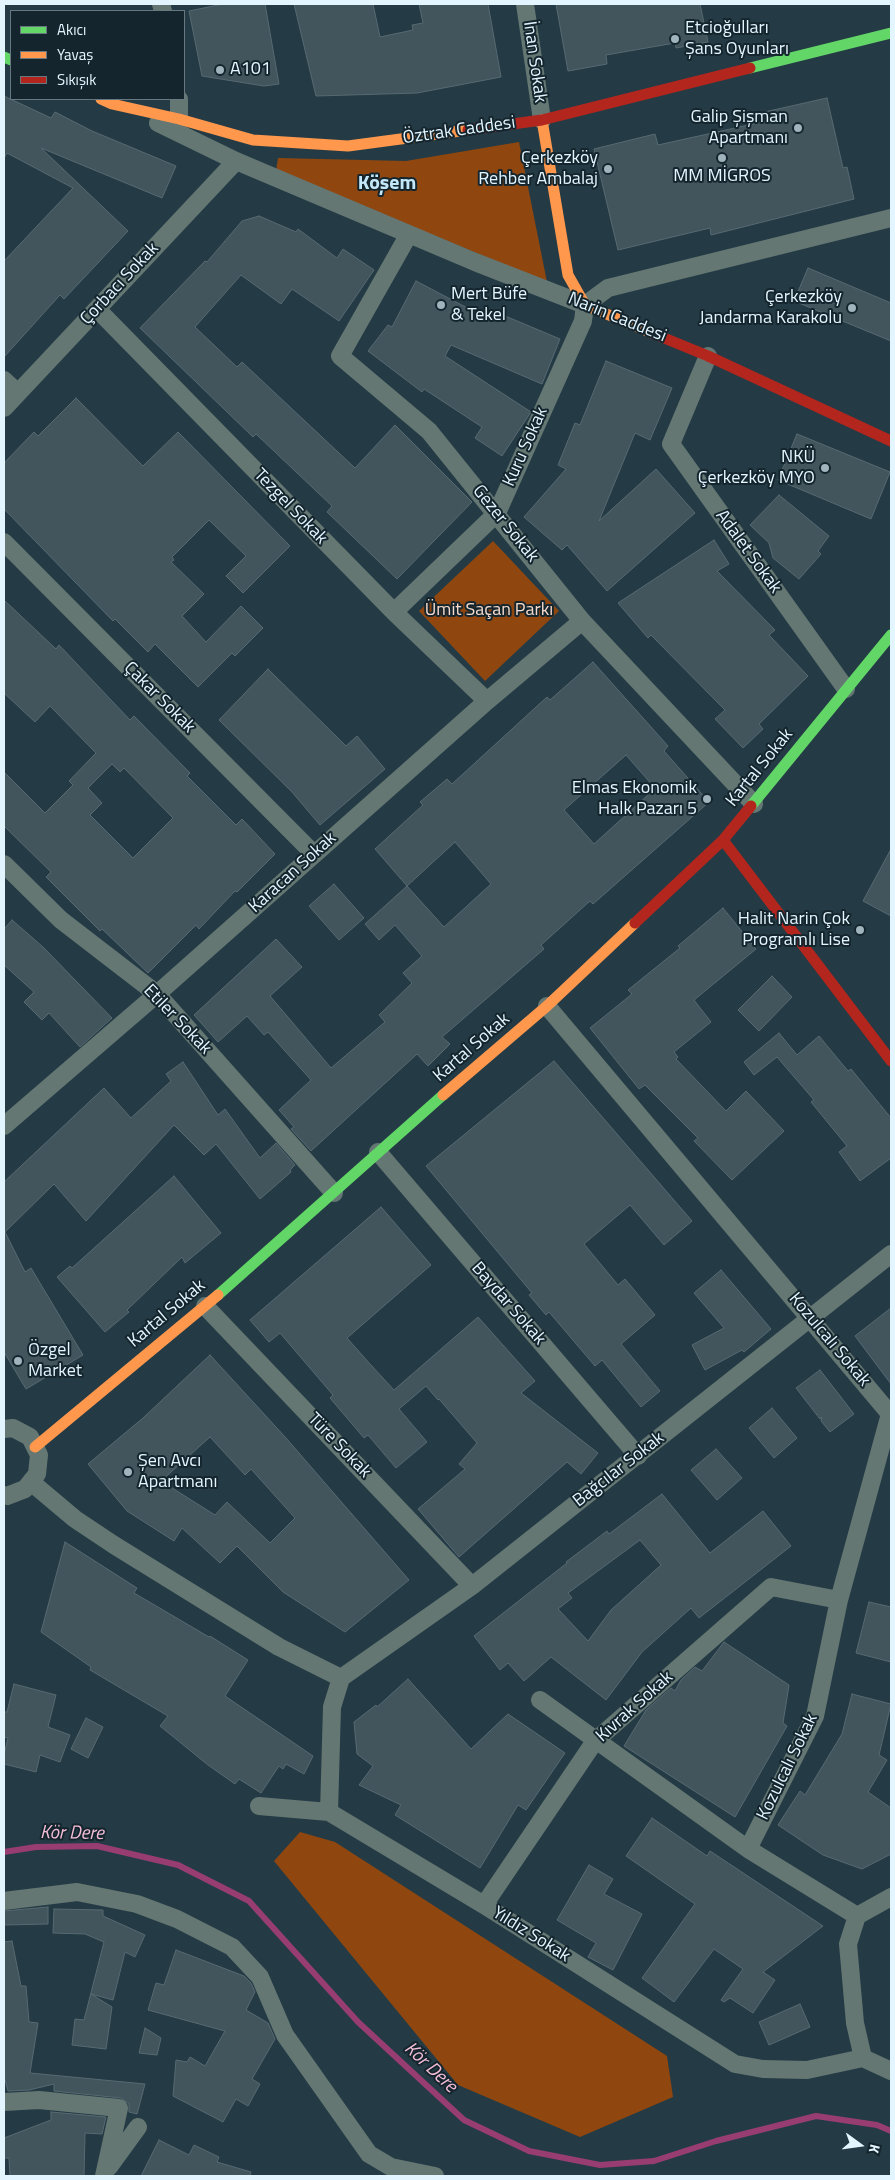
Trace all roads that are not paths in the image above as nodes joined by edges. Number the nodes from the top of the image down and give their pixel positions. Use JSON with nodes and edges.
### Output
{"nodes":[{"id":1,"x":525,"y":4,"type":"edge"},
{"id":2,"x":891,"y":33,"type":"edge"},
{"id":3,"x":179,"y":100,"type":"edge"},
{"id":4,"x":107,"y":101,"type":"edge"},
{"id":5,"x":179,"y":119,"type":"junction"},
{"id":6,"x":542,"y":120,"type":"junction"},
{"id":7,"x":236,"y":161,"type":"junction"},
{"id":8,"x":343,"y":205,"type":"joint"},
{"id":9,"x":891,"y":218,"type":"edge"},
{"id":10,"x":409,"y":234,"type":"junction"},
{"id":11,"x":585,"y":305,"type":"junction"},
{"id":12,"x":97,"y":309,"type":"junction"},
{"id":13,"x":708,"y":356,"type":"junction"},
{"id":14,"x":4,"y":380,"type":"edge"},
{"id":15,"x":18,"y":393,"type":"junction"},
{"id":16,"x":4,"y":408,"type":"edge"},
{"id":17,"x":890,"y":440,"type":"edge"},
{"id":18,"x":497,"y":513,"type":"junction"},
{"id":19,"x":4,"y":542,"type":"edge"},
{"id":20,"x":394,"y":612,"type":"junction"},
{"id":21,"x":582,"y":621,"type":"junction"},
{"id":22,"x":891,"y":635,"type":"edge"},
{"id":23,"x":846,"y":689,"type":"junction"},
{"id":24,"x":487,"y":701,"type":"junction"},
{"id":25,"x":754,"y":804,"type":"junction"},
{"id":26,"x":723,"y":840,"type":"junction"},
{"id":27,"x":314,"y":854,"type":"junction"},
{"id":28,"x":4,"y":864,"type":"edge"},
{"id":29,"x":157,"y":994,"type":"junction"},
{"id":30,"x":547,"y":1006,"type":"junction"},
{"id":31,"x":891,"y":1061,"type":"edge"},
{"id":32,"x":4,"y":1126,"type":"edge"},
{"id":33,"x":378,"y":1152,"type":"junction"},
{"id":34,"x":334,"y":1193,"type":"junction"},
{"id":35,"x":891,"y":1254,"type":"edge"},
{"id":36,"x":205,"y":1306,"type":"junction"},
{"id":37,"x":811,"y":1318,"type":"junction"},
{"id":38,"x":4,"y":1429,"type":"edge"},
{"id":39,"x":34,"y":1447,"type":"junction"},
{"id":40,"x":638,"y":1456,"type":"junction"},
{"id":41,"x":31,"y":1482,"type":"junction"},
{"id":42,"x":4,"y":1495,"type":"edge"},
{"id":43,"x":472,"y":1586,"type":"junction"},
{"id":44,"x":839,"y":1600,"type":"junction"},
{"id":45,"x":341,"y":1678,"type":"junction"},
{"id":46,"x":540,"y":1700,"type":"dead end"},
{"id":47,"x":595,"y":1741,"type":"junction"},
{"id":48,"x":259,"y":1806,"type":"dead end"},
{"id":49,"x":329,"y":1812,"type":"junction"},
{"id":50,"x":748,"y":1849,"type":"junction"},
{"id":51,"x":891,"y":1896,"type":"edge"},
{"id":52,"x":4,"y":1901,"type":"edge"},
{"id":53,"x":484,"y":1905,"type":"junction"},
{"id":54,"x":856,"y":1916,"type":"junction"},
{"id":55,"x":863,"y":2058,"type":"junction"},
{"id":56,"x":891,"y":2071,"type":"edge"},
{"id":57,"x":4,"y":2102,"type":"edge"},
{"id":58,"x":138,"y":2127,"type":"dead end"},
{"id":59,"x":104,"y":2175,"type":"edge"},
{"id":60,"x":435,"y":2176,"type":"edge"}],
"edges":[{"from":1,"to":6,"type":"street","name":"İnan Sokak"},
{"from":2,"to":6,"type":"street","name":"Öztrak Caddesi"},
{"from":3,"to":5,"type":"street"},
{"from":4,"to":5,"type":"street","name":"Öztrak Caddesi"},
{"from":4,"to":7,"type":"street","name":"Öztrak Caddesi"},
{"from":5,"to":6,"type":"street","name":"Öztrak Caddesi"},
{"from":6,"to":11,"type":"street"},
{"from":7,"to":8,"type":"street","name":"Öztrak Caddesi"},
{"from":7,"to":12,"type":"street","name":"Çorbacı Sokak"},
{"from":8,"to":10,"type":"street","name":"Narin Caddesi"},
{"from":9,"to":11,"type":"street"},
{"from":10,"to":11,"type":"street","name":"Narin Caddesi"},
{"from":10,"to":18,"type":"street","name":"Gezer Sokak"},
{"from":11,"to":13,"type":"street","name":"Narin Caddesi"},
{"from":11,"to":18,"type":"street","name":"Kuru Sokak"},
{"from":12,"to":15,"type":"street","name":"Çorbacı Sokak"},
{"from":12,"to":20,"type":"street","name":"Tezgel Sokak"},
{"from":13,"to":17,"type":"street","name":"Narin Caddesi"},
{"from":13,"to":23,"type":"street","name":"Adalet Sokak"},
{"from":14,"to":15,"type":"street"},
{"from":15,"to":16,"type":"street","name":"Çorbacı Sokak"},
{"from":18,"to":20,"type":"street","name":"Kuru Sokak"},
{"from":18,"to":21,"type":"street","name":"Gezer Sokak"},
{"from":19,"to":27,"type":"street","name":"Çakar Sokak"},
{"from":20,"to":24,"type":"street","name":"Tezgel Sokak"},
{"from":21,"to":24,"type":"street","name":"Karacan Sokak"},
{"from":21,"to":25,"type":"street","name":"Gezer Sokak"},
{"from":22,"to":23,"type":"street","name":"Kartal Sokak"},
{"from":23,"to":25,"type":"street","name":"Kartal Sokak"},
{"from":24,"to":27,"type":"street","name":"Karacan Sokak"},
{"from":25,"to":26,"type":"street","name":"Kartal Sokak"},
{"from":26,"to":30,"type":"street","name":"Kartal Sokak"},
{"from":26,"to":31,"type":"street"},
{"from":27,"to":29,"type":"street","name":"Karacan Sokak"},
{"from":28,"to":29,"type":"street","name":"Etiler Sokak"},
{"from":29,"to":32,"type":"street","name":"Karacan Sokak"},
{"from":29,"to":34,"type":"street","name":"Etiler Sokak"},
{"from":30,"to":33,"type":"street","name":"Kartal Sokak"},
{"from":30,"to":37,"type":"street","name":"Kozulcalı Sokak"},
{"from":33,"to":34,"type":"street","name":"Kartal Sokak"},
{"from":33,"to":40,"type":"street","name":"Baydar Sokak"},
{"from":34,"to":36,"type":"street","name":"Kartal Sokak"},
{"from":35,"to":37,"type":"street","name":"Bağcılar Sokak"},
{"from":36,"to":39,"type":"street","name":"Kartal Sokak"},
{"from":36,"to":43,"type":"street","name":"Türe Sokak"},
{"from":37,"to":40,"type":"street","name":"Bağcılar Sokak"},
{"from":37,"to":44,"type":"street","name":"Kozulcalı Sokak"},
{"from":38,"to":39,"type":"street"},
{"from":39,"to":41,"type":"street"},
{"from":40,"to":43,"type":"street","name":"Bağcılar Sokak"},
{"from":41,"to":42,"type":"street"},
{"from":41,"to":45,"type":"street"},
{"from":43,"to":45,"type":"street","name":"Bağcılar Sokak"},
{"from":44,"to":47,"type":"street","name":"Kıvrak Sokak"},
{"from":44,"to":50,"type":"street","name":"Kozulcalı Sokak"},
{"from":45,"to":49,"type":"street"},
{"from":46,"to":47,"type":"street"},
{"from":47,"to":50,"type":"street"},
{"from":47,"to":53,"type":"street","name":"Kıvrak Sokak"},
{"from":48,"to":49,"type":"street"},
{"from":49,"to":53,"type":"street","name":"Yıldız Sokak"},
{"from":50,"to":54,"type":"street"},
{"from":51,"to":54,"type":"street"},
{"from":52,"to":60,"type":"street"},
{"from":53,"to":55,"type":"street","name":"Yıldız Sokak"},
{"from":54,"to":55,"type":"street"},
{"from":55,"to":56,"type":"street"},
{"from":57,"to":59,"type":"street"},
{"from":58,"to":59,"type":"street"}]}
